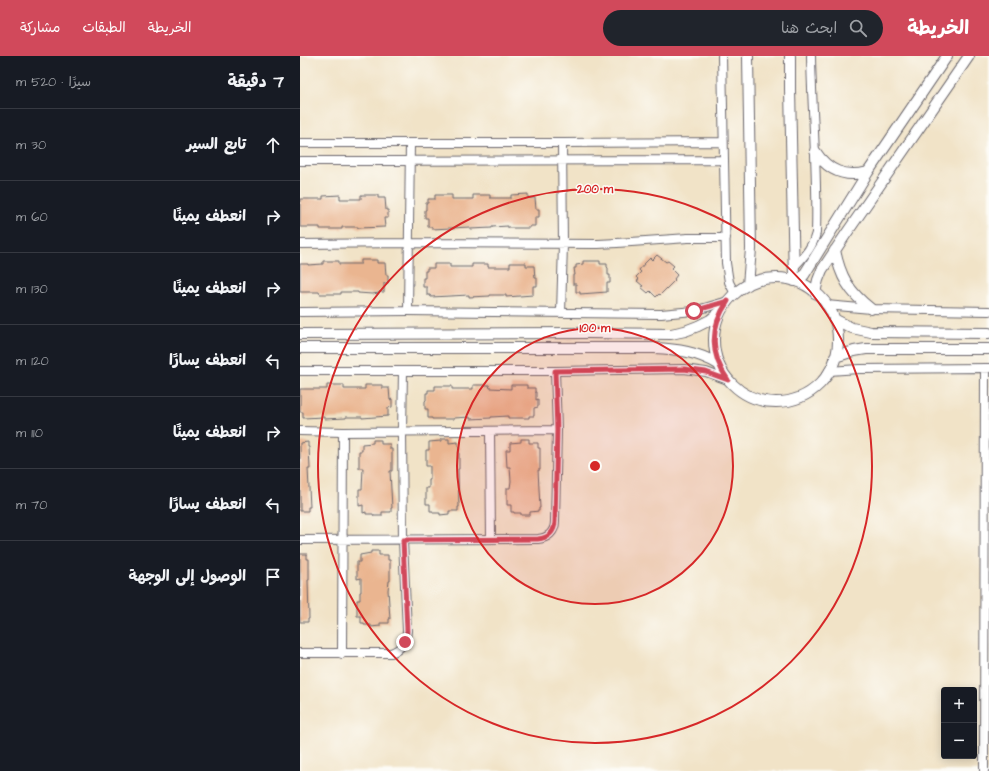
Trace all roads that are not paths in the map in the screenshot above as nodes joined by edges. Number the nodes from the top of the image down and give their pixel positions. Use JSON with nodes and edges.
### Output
{"nodes":[{"id":1,"x":722,"y":56,"type":"edge"},
{"id":2,"x":748,"y":56,"type":"edge"},
{"id":3,"x":790,"y":56,"type":"edge"},
{"id":4,"x":811,"y":56,"type":"edge"},
{"id":5,"x":947,"y":56,"type":"edge"},
{"id":6,"x":969,"y":56,"type":"edge"},
{"id":7,"x":723,"y":142,"type":"junction"},
{"id":8,"x":300,"y":143,"type":"edge"},
{"id":9,"x":410,"y":143,"type":"junction"},
{"id":10,"x":562,"y":144,"type":"junction"},
{"id":11,"x":815,"y":151,"type":"junction"},
{"id":12,"x":410,"y":160,"type":"junction"},
{"id":13,"x":562,"y":160,"type":"junction"},
{"id":14,"x":724,"y":160,"type":"junction"},
{"id":15,"x":300,"y":161,"type":"edge"},
{"id":16,"x":868,"y":172,"type":"junction"},
{"id":17,"x":726,"y":238,"type":"junction"},
{"id":18,"x":409,"y":243,"type":"junction"},
{"id":19,"x":300,"y":244,"type":"edge"},
{"id":20,"x":562,"y":244,"type":"junction"},
{"id":21,"x":835,"y":250,"type":"junction"},
{"id":22,"x":794,"y":267,"type":"junction"},
{"id":23,"x":796,"y":282,"type":"junction"},
{"id":24,"x":748,"y":285,"type":"junction"},
{"id":25,"x":815,"y":293,"type":"junction"},
{"id":26,"x":731,"y":297,"type":"junction"},
{"id":27,"x":826,"y":305,"type":"junction"},
{"id":28,"x":871,"y":308,"type":"junction"},
{"id":29,"x":408,"y":311,"type":"junction"},
{"id":30,"x":721,"y":311,"type":"junction"},
{"id":31,"x":989,"y":311,"type":"edge"},
{"id":32,"x":300,"y":312,"type":"edge"},
{"id":33,"x":561,"y":314,"type":"junction"},
{"id":34,"x":834,"y":319,"type":"junction"},
{"id":35,"x":989,"y":333,"type":"edge"},
{"id":36,"x":300,"y":334,"type":"edge"},
{"id":37,"x":300,"y":348,"type":"edge"},
{"id":38,"x":989,"y":349,"type":"edge"},
{"id":39,"x":835,"y":357,"type":"junction"},
{"id":40,"x":718,"y":364,"type":"junction"},
{"id":41,"x":987,"y":368,"type":"edge"},
{"id":42,"x":300,"y":371,"type":"edge"},
{"id":43,"x":403,"y":371,"type":"junction"},
{"id":44,"x":555,"y":371,"type":"junction"},
{"id":45,"x":829,"y":371,"type":"junction"},
{"id":46,"x":728,"y":380,"type":"junction"},
{"id":47,"x":557,"y":430,"type":"junction"},
{"id":48,"x":300,"y":431,"type":"edge"},
{"id":49,"x":402,"y":431,"type":"junction"},
{"id":50,"x":490,"y":431,"type":"junction"},
{"id":51,"x":343,"y":432,"type":"junction"},
{"id":52,"x":986,"y":538,"type":"edge"},
{"id":53,"x":491,"y":539,"type":"junction"},
{"id":54,"x":300,"y":540,"type":"edge"},
{"id":55,"x":342,"y":540,"type":"junction"},
{"id":56,"x":403,"y":540,"type":"junction"},
{"id":57,"x":300,"y":653,"type":"edge"},
{"id":58,"x":342,"y":654,"type":"junction"},
{"id":59,"x":986,"y":704,"type":"edge"},
{"id":60,"x":984,"y":771,"type":"edge"}],
"edges":[{"from":1,"to":7,"type":"street"},
{"from":2,"to":24,"type":"street"},
{"from":3,"to":22,"type":"street"},
{"from":4,"to":11,"type":"street"},
{"from":5,"to":16,"type":"street"},
{"from":6,"to":21,"type":"street"},
{"from":7,"to":10,"type":"street"},
{"from":7,"to":14,"type":"street"},
{"from":8,"to":9,"type":"street"},
{"from":9,"to":10,"type":"street"},
{"from":9,"to":12,"type":"street"},
{"from":10,"to":13,"type":"street"},
{"from":11,"to":16,"type":"street"},
{"from":11,"to":22,"type":"street"},
{"from":12,"to":13,"type":"street"},
{"from":12,"to":15,"type":"street"},
{"from":12,"to":18,"type":"street"},
{"from":13,"to":14,"type":"street"},
{"from":13,"to":20,"type":"street"},
{"from":14,"to":17,"type":"street"},
{"from":16,"to":23,"type":"street"},
{"from":17,"to":20,"type":"street"},
{"from":17,"to":26,"type":"street"},
{"from":18,"to":19,"type":"street"},
{"from":18,"to":20,"type":"street"},
{"from":18,"to":29,"type":"street"},
{"from":20,"to":33,"type":"street"},
{"from":21,"to":25,"type":"street"},
{"from":21,"to":28,"type":"street"},
{"from":22,"to":23,"type":"street"},
{"from":23,"to":24,"type":"street"},
{"from":23,"to":25,"type":"street"},
{"from":24,"to":26,"type":"street"},
{"from":25,"to":27,"type":"street"},
{"from":26,"to":30,"type":"street"},
{"from":26,"to":33,"type":"street"},
{"from":27,"to":28,"type":"street"},
{"from":27,"to":34,"type":"street"},
{"from":28,"to":31,"type":"street"},
{"from":29,"to":32,"type":"street"},
{"from":29,"to":33,"type":"street"},
{"from":30,"to":36,"type":"street"},
{"from":30,"to":40,"type":"street"},
{"from":34,"to":35,"type":"street"},
{"from":34,"to":39,"type":"street"},
{"from":37,"to":40,"type":"street"},
{"from":38,"to":39,"type":"street"},
{"from":39,"to":45,"type":"street"},
{"from":40,"to":46,"type":"street"},
{"from":41,"to":45,"type":"street"},
{"from":41,"to":52,"type":"street"},
{"from":42,"to":43,"type":"street"},
{"from":43,"to":44,"type":"street"},
{"from":43,"to":49,"type":"street"},
{"from":44,"to":46,"type":"street"},
{"from":44,"to":47,"type":"street"},
{"from":45,"to":46,"type":"street"},
{"from":47,"to":50,"type":"street"},
{"from":47,"to":53,"type":"street"},
{"from":48,"to":51,"type":"street"},
{"from":49,"to":50,"type":"street"},
{"from":49,"to":51,"type":"street"},
{"from":49,"to":56,"type":"street"},
{"from":50,"to":53,"type":"street"},
{"from":51,"to":55,"type":"street"},
{"from":52,"to":59,"type":"street"},
{"from":53,"to":56,"type":"street"},
{"from":54,"to":55,"type":"street"},
{"from":55,"to":56,"type":"street"},
{"from":55,"to":58,"type":"street"},
{"from":56,"to":58,"type":"street"},
{"from":57,"to":58,"type":"street"},
{"from":59,"to":60,"type":"street"}]}
